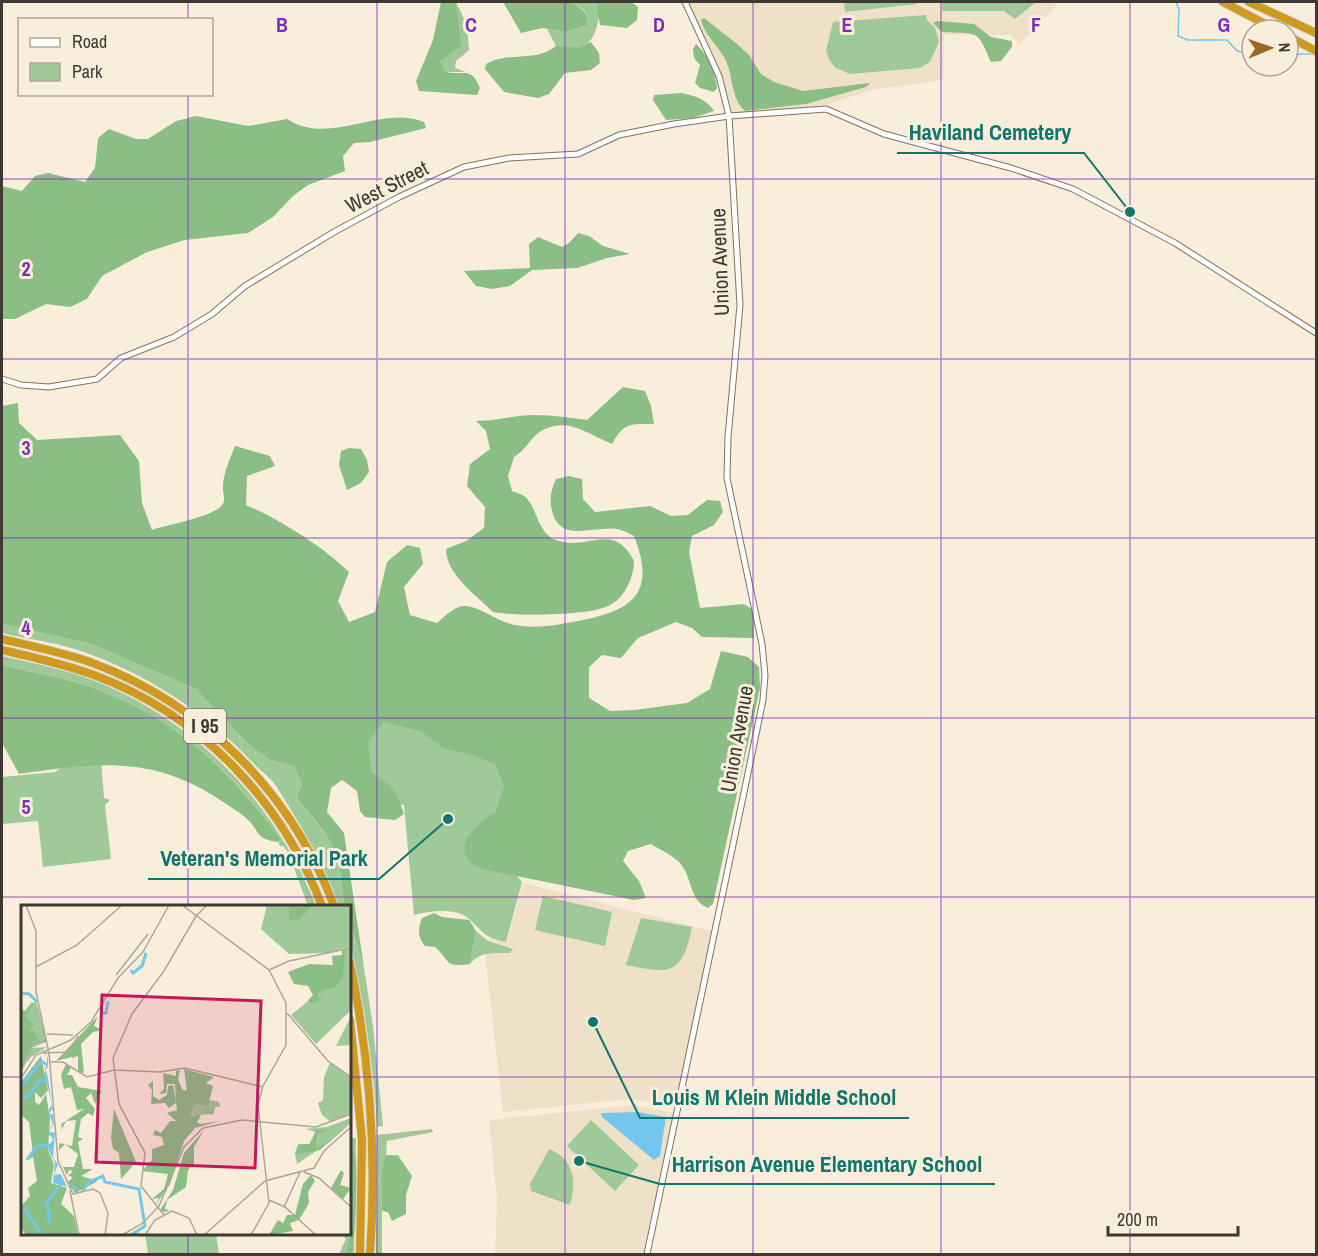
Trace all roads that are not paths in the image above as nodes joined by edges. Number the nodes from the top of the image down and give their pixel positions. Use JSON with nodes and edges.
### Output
{"nodes":[{"id":1,"x":685,"y":2,"type":"edge"},
{"id":2,"x":1223,"y":2,"type":"edge"},
{"id":3,"x":1249,"y":2,"type":"edge"},
{"id":4,"x":1254,"y":18,"type":"edge"},
{"id":5,"x":1317,"y":33,"type":"edge"},
{"id":6,"x":729,"y":114,"type":"junction"},
{"id":7,"x":1317,"y":333,"type":"edge"},
{"id":8,"x":2,"y":379,"type":"edge"},
{"id":9,"x":2,"y":639,"type":"edge"},
{"id":10,"x":2,"y":650,"type":"edge"},
{"id":11,"x":322,"y":905,"type":"edge"},
{"id":12,"x":334,"y":905,"type":"edge"},
{"id":13,"x":351,"y":969,"type":"edge"},
{"id":14,"x":351,"y":1030,"type":"edge"},
{"id":15,"x":360,"y":1254,"type":"edge"},
{"id":16,"x":370,"y":1254,"type":"edge"},
{"id":17,"x":647,"y":1254,"type":"edge"}],
"edges":[{"from":1,"to":6,"type":"street","name":"Union Avenue"},
{"from":2,"to":4,"type":"highway"},
{"from":3,"to":5,"type":"highway"},
{"from":6,"to":7,"type":"street","name":"West Street"},
{"from":6,"to":8,"type":"street","name":"West Street"},
{"from":6,"to":17,"type":"street","name":"Union Avenue"},
{"from":9,"to":12,"type":"highway","number":"I 95"},
{"from":10,"to":11,"type":"highway","number":"I 95"},
{"from":13,"to":16,"type":"highway"},
{"from":14,"to":15,"type":"highway"}]}
